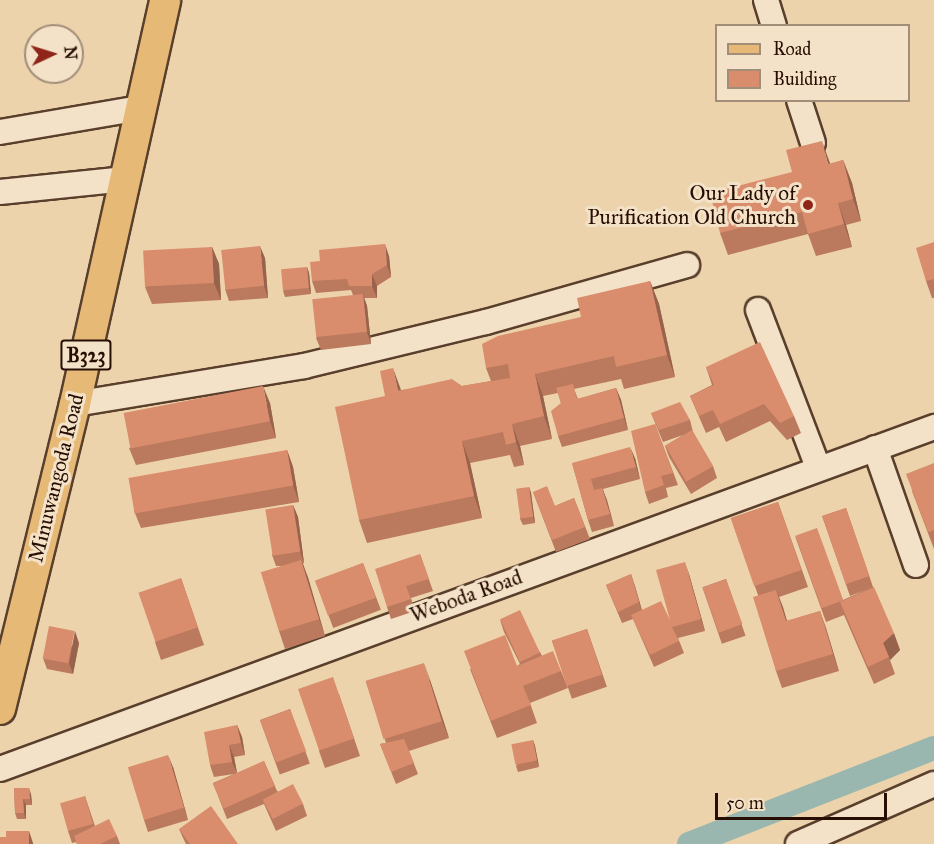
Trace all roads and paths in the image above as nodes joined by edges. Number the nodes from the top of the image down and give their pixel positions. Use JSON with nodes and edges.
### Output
{"nodes":[{"id":1,"x":165,"y":0,"type":"edge"},
{"id":2,"x":766,"y":0,"type":"edge"},
{"id":3,"x":773,"y":24,"type":"edge"},
{"id":4,"x":800,"y":102,"type":"edge"},
{"id":5,"x":141,"y":108,"type":"junction"},
{"id":6,"x":0,"y":132,"type":"edge"},
{"id":7,"x":813,"y":143,"type":"edge"},
{"id":8,"x":125,"y":179,"type":"junction"},
{"id":9,"x":0,"y":192,"type":"edge"},
{"id":10,"x":687,"y":265,"type":"dead end"},
{"id":11,"x":758,"y":310,"type":"dead end"},
{"id":12,"x":75,"y":404,"type":"junction"},
{"id":13,"x":934,"y":427,"type":"edge"},
{"id":14,"x":875,"y":448,"type":"junction"},
{"id":15,"x":818,"y":467,"type":"junction"},
{"id":16,"x":916,"y":565,"type":"dead end"},
{"id":17,"x":0,"y":709,"type":"edge"},
{"id":18,"x":0,"y":769,"type":"edge"},
{"id":19,"x":934,"y":784,"type":"edge"},
{"id":20,"x":798,"y":844,"type":"edge"}],
"edges":[{"from":1,"to":5,"type":"main road","name":"Minuwangoda Road","number":"B323"},
{"from":2,"to":3,"type":"street"},
{"from":4,"to":7,"type":"street"},
{"from":5,"to":6,"type":"street"},
{"from":5,"to":8,"type":"main road","name":"Minuwangoda Road","number":"B323"},
{"from":8,"to":9,"type":"street"},
{"from":8,"to":12,"type":"main road","name":"Minuwangoda Road","number":"B323"},
{"from":10,"to":12,"type":"street"},
{"from":11,"to":15,"type":"street"},
{"from":12,"to":17,"type":"main road","name":"Minuwangoda Road","number":"B323"},
{"from":13,"to":14,"type":"street","name":"Weboda Road"},
{"from":14,"to":15,"type":"street","name":"Weboda Road"},
{"from":14,"to":16,"type":"street"},
{"from":15,"to":18,"type":"street","name":"Weboda Road"},
{"from":19,"to":20,"type":"street"}]}
